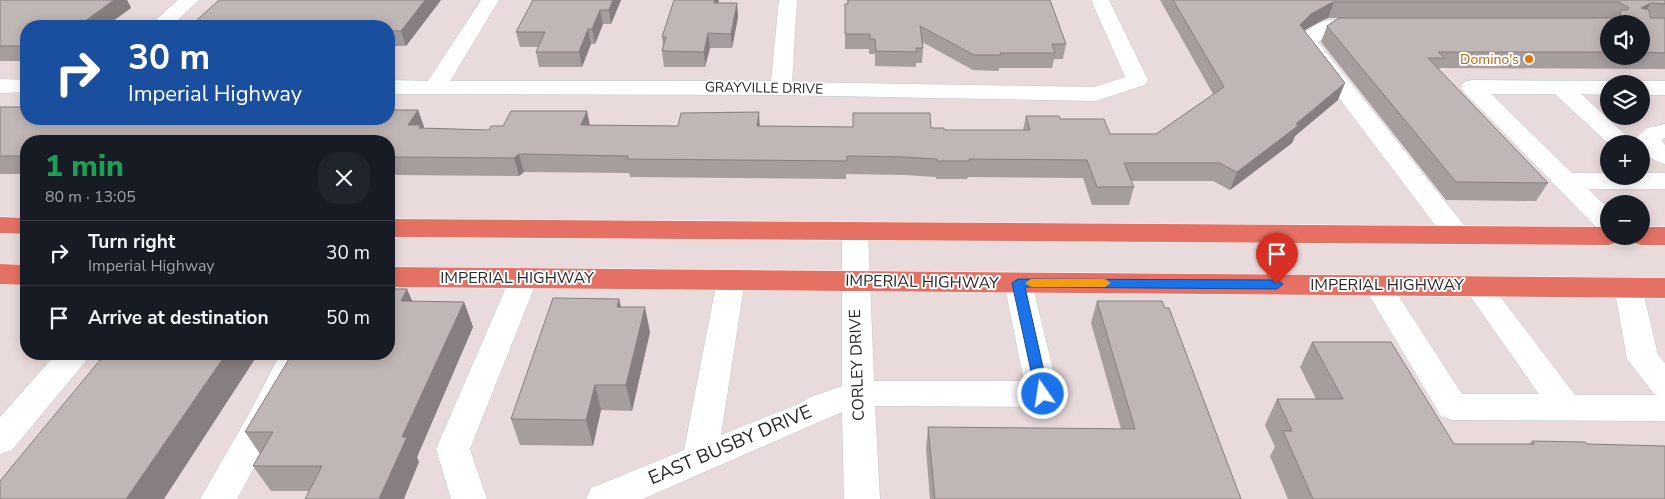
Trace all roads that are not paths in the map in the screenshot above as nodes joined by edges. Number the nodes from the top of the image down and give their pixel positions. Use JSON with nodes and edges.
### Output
{"nodes":[{"id":1,"x":190,"y":0,"type":"edge"},
{"id":2,"x":490,"y":0,"type":"edge"},
{"id":3,"x":788,"y":0,"type":"edge"},
{"id":4,"x":1100,"y":0,"type":"edge"},
{"id":5,"x":166,"y":20,"type":"edge"},
{"id":6,"x":1386,"y":26,"type":"edge"},
{"id":7,"x":0,"y":86,"type":"edge"},
{"id":8,"x":20,"y":86,"type":"edge"},
{"id":9,"x":395,"y":87,"type":"edge"},
{"id":10,"x":435,"y":87,"type":"junction"},
{"id":11,"x":781,"y":88,"type":"junction"},
{"id":12,"x":1561,"y":88,"type":"junction"},
{"id":13,"x":1600,"y":88,"type":"edge"},
{"id":14,"x":1665,"y":131,"type":"edge"},
{"id":15,"x":1614,"y":135,"type":"edge"},
{"id":16,"x":1665,"y":157,"type":"edge"},
{"id":17,"x":1650,"y":168,"type":"edge"},
{"id":18,"x":1566,"y":181,"type":"junction"},
{"id":19,"x":1665,"y":181,"type":"edge"},
{"id":20,"x":1600,"y":216,"type":"edge"},
{"id":21,"x":0,"y":225,"type":"edge"},
{"id":22,"x":20,"y":226,"type":"edge"},
{"id":23,"x":395,"y":228,"type":"edge"},
{"id":24,"x":855,"y":231,"type":"junction"},
{"id":25,"x":1457,"y":235,"type":"junction"},
{"id":26,"x":1600,"y":236,"type":"edge"},
{"id":27,"x":1650,"y":236,"type":"edge"},
{"id":28,"x":1665,"y":236,"type":"edge"},
{"id":29,"x":0,"y":274,"type":"edge"},
{"id":30,"x":20,"y":275,"type":"edge"},
{"id":31,"x":395,"y":278,"type":"edge"},
{"id":32,"x":524,"y":278,"type":"junction"},
{"id":33,"x":731,"y":280,"type":"junction"},
{"id":34,"x":855,"y":281,"type":"junction"},
{"id":35,"x":1018,"y":283,"type":"junction"},
{"id":36,"x":1377,"y":285,"type":"junction"},
{"id":37,"x":1477,"y":286,"type":"junction"},
{"id":38,"x":1628,"y":287,"type":"junction"},
{"id":39,"x":1665,"y":288,"type":"edge"},
{"id":40,"x":69,"y":360,"type":"edge"},
{"id":41,"x":292,"y":360,"type":"edge"},
{"id":42,"x":1665,"y":385,"type":"edge"},
{"id":43,"x":858,"y":393,"type":"junction"},
{"id":44,"x":1567,"y":408,"type":"junction"},
{"id":45,"x":1665,"y":408,"type":"edge"},
{"id":46,"x":0,"y":440,"type":"edge"},
{"id":47,"x":700,"y":459,"type":"junction"},
{"id":48,"x":218,"y":499,"type":"edge"},
{"id":49,"x":469,"y":499,"type":"edge"},
{"id":50,"x":604,"y":499,"type":"edge"},
{"id":51,"x":862,"y":499,"type":"edge"}],
"edges":[{"from":1,"to":5,"type":"street"},
{"from":2,"to":10,"type":"street"},
{"from":3,"to":11,"type":"street"},
{"from":4,"to":11,"type":"street","name":"GRAYVILLE DRIVE"},
{"from":6,"to":25,"type":"street"},
{"from":7,"to":8,"type":"street"},
{"from":9,"to":10,"type":"street","name":"GRAYVILLE DRIVE"},
{"from":10,"to":11,"type":"street","name":"GRAYVILLE DRIVE"},
{"from":12,"to":13,"type":"street"},
{"from":12,"to":15,"type":"street"},
{"from":12,"to":18,"type":"street"},
{"from":14,"to":16,"type":"street"},
{"from":17,"to":19,"type":"street"},
{"from":18,"to":19,"type":"street"},
{"from":18,"to":20,"type":"street"},
{"from":21,"to":22,"type":"main road"},
{"from":23,"to":24,"type":"main road"},
{"from":24,"to":25,"type":"main road"},
{"from":24,"to":34,"type":"street","name":"CORLEY DRIVE"},
{"from":25,"to":26,"type":"main road"},
{"from":27,"to":28,"type":"main road"},
{"from":29,"to":30,"type":"main road"},
{"from":31,"to":32,"type":"main road","name":"IMPERIAL HIGHWAY"},
{"from":32,"to":33,"type":"main road","name":"IMPERIAL HIGHWAY"},
{"from":32,"to":49,"type":"street"},
{"from":33,"to":34,"type":"main road","name":"IMPERIAL HIGHWAY"},
{"from":33,"to":47,"type":"street"},
{"from":34,"to":35,"type":"main road","name":"IMPERIAL HIGHWAY"},
{"from":34,"to":43,"type":"street","name":"CORLEY DRIVE"},
{"from":35,"to":36,"type":"main road","name":"IMPERIAL HIGHWAY"},
{"from":35,"to":43,"type":"street"},
{"from":36,"to":37,"type":"main road","name":"IMPERIAL HIGHWAY"},
{"from":36,"to":44,"type":"street"},
{"from":37,"to":38,"type":"main road","name":"IMPERIAL HIGHWAY"},
{"from":37,"to":44,"type":"street"},
{"from":38,"to":39,"type":"main road","name":"IMPERIAL HIGHWAY"},
{"from":38,"to":42,"type":"street"},
{"from":40,"to":46,"type":"street"},
{"from":41,"to":48,"type":"street"},
{"from":43,"to":47,"type":"street","name":"EAST BUSBY DRIVE"},
{"from":43,"to":51,"type":"street","name":"CORLEY DRIVE"},
{"from":44,"to":45,"type":"street"},
{"from":47,"to":50,"type":"street","name":"EAST BUSBY DRIVE"}]}
